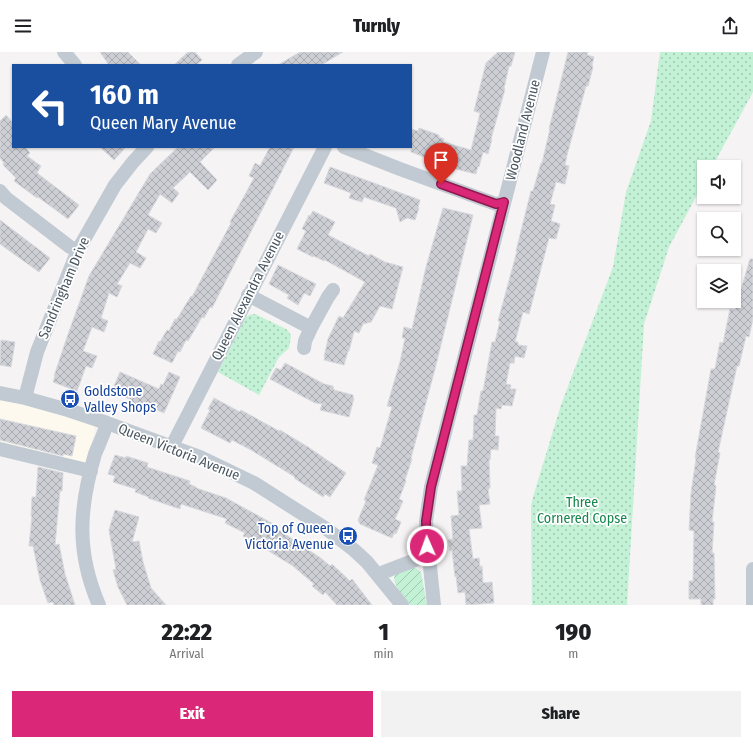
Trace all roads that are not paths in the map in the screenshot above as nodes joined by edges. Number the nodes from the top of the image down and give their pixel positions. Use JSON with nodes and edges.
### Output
{"nodes":[{"id":1,"x":64,"y":52,"type":"edge"},
{"id":2,"x":256,"y":52,"type":"edge"},
{"id":3,"x":543,"y":52,"type":"edge"},
{"id":4,"x":74,"y":64,"type":"edge"},
{"id":5,"x":239,"y":64,"type":"edge"},
{"id":6,"x":146,"y":148,"type":"edge"},
{"id":7,"x":324,"y":148,"type":"edge"},
{"id":8,"x":347,"y":148,"type":"edge"},
{"id":9,"x":0,"y":191,"type":"edge"},
{"id":10,"x":504,"y":202,"type":"junction"},
{"id":11,"x":78,"y":250,"type":"junction"},
{"id":12,"x":333,"y":290,"type":"dead end"},
{"id":13,"x":248,"y":295,"type":"junction"},
{"id":14,"x":311,"y":328,"type":"junction"},
{"id":15,"x":304,"y":348,"type":"dead end"},
{"id":16,"x":0,"y":393,"type":"edge"},
{"id":17,"x":25,"y":398,"type":"junction"},
{"id":18,"x":108,"y":423,"type":"junction"},
{"id":19,"x":172,"y":446,"type":"junction"},
{"id":20,"x":0,"y":449,"type":"edge"},
{"id":21,"x":91,"y":471,"type":"junction"},
{"id":22,"x":428,"y":555,"type":"junction"},
{"id":23,"x":753,"y":569,"type":"edge"},
{"id":24,"x":379,"y":576,"type":"junction"},
{"id":25,"x":99,"y":605,"type":"edge"},
{"id":26,"x":402,"y":605,"type":"edge"},
{"id":27,"x":434,"y":605,"type":"edge"},
{"id":28,"x":753,"y":605,"type":"edge"}],
"edges":[{"from":1,"to":4,"type":"street"},
{"from":2,"to":5,"type":"street"},
{"from":3,"to":10,"type":"street","name":"Woodland Avenue"},
{"from":6,"to":11,"type":"street","name":"Sandringham Drive"},
{"from":7,"to":13,"type":"street","name":"Queen Alexandra Avenue"},
{"from":8,"to":10,"type":"street"},
{"from":9,"to":11,"type":"street"},
{"from":10,"to":22,"type":"street","name":"Woodland Avenue"},
{"from":11,"to":17,"type":"street","name":"Sandringham Drive"},
{"from":12,"to":14,"type":"street"},
{"from":13,"to":14,"type":"street"},
{"from":13,"to":19,"type":"street","name":"Queen Alexandra Avenue"},
{"from":14,"to":15,"type":"street"},
{"from":16,"to":17,"type":"street","name":"Queen Victoria Avenue"},
{"from":17,"to":18,"type":"street","name":"Queen Victoria Avenue"},
{"from":18,"to":19,"type":"street","name":"Queen Victoria Avenue"},
{"from":18,"to":21,"type":"street"},
{"from":19,"to":24,"type":"street","name":"Queen Victoria Avenue"},
{"from":20,"to":21,"type":"street"},
{"from":21,"to":25,"type":"street"},
{"from":22,"to":24,"type":"street"},
{"from":22,"to":27,"type":"street","name":"Woodland Avenue"},
{"from":23,"to":28,"type":"street"},
{"from":24,"to":26,"type":"street","name":"Queen Victoria Avenue"}]}
